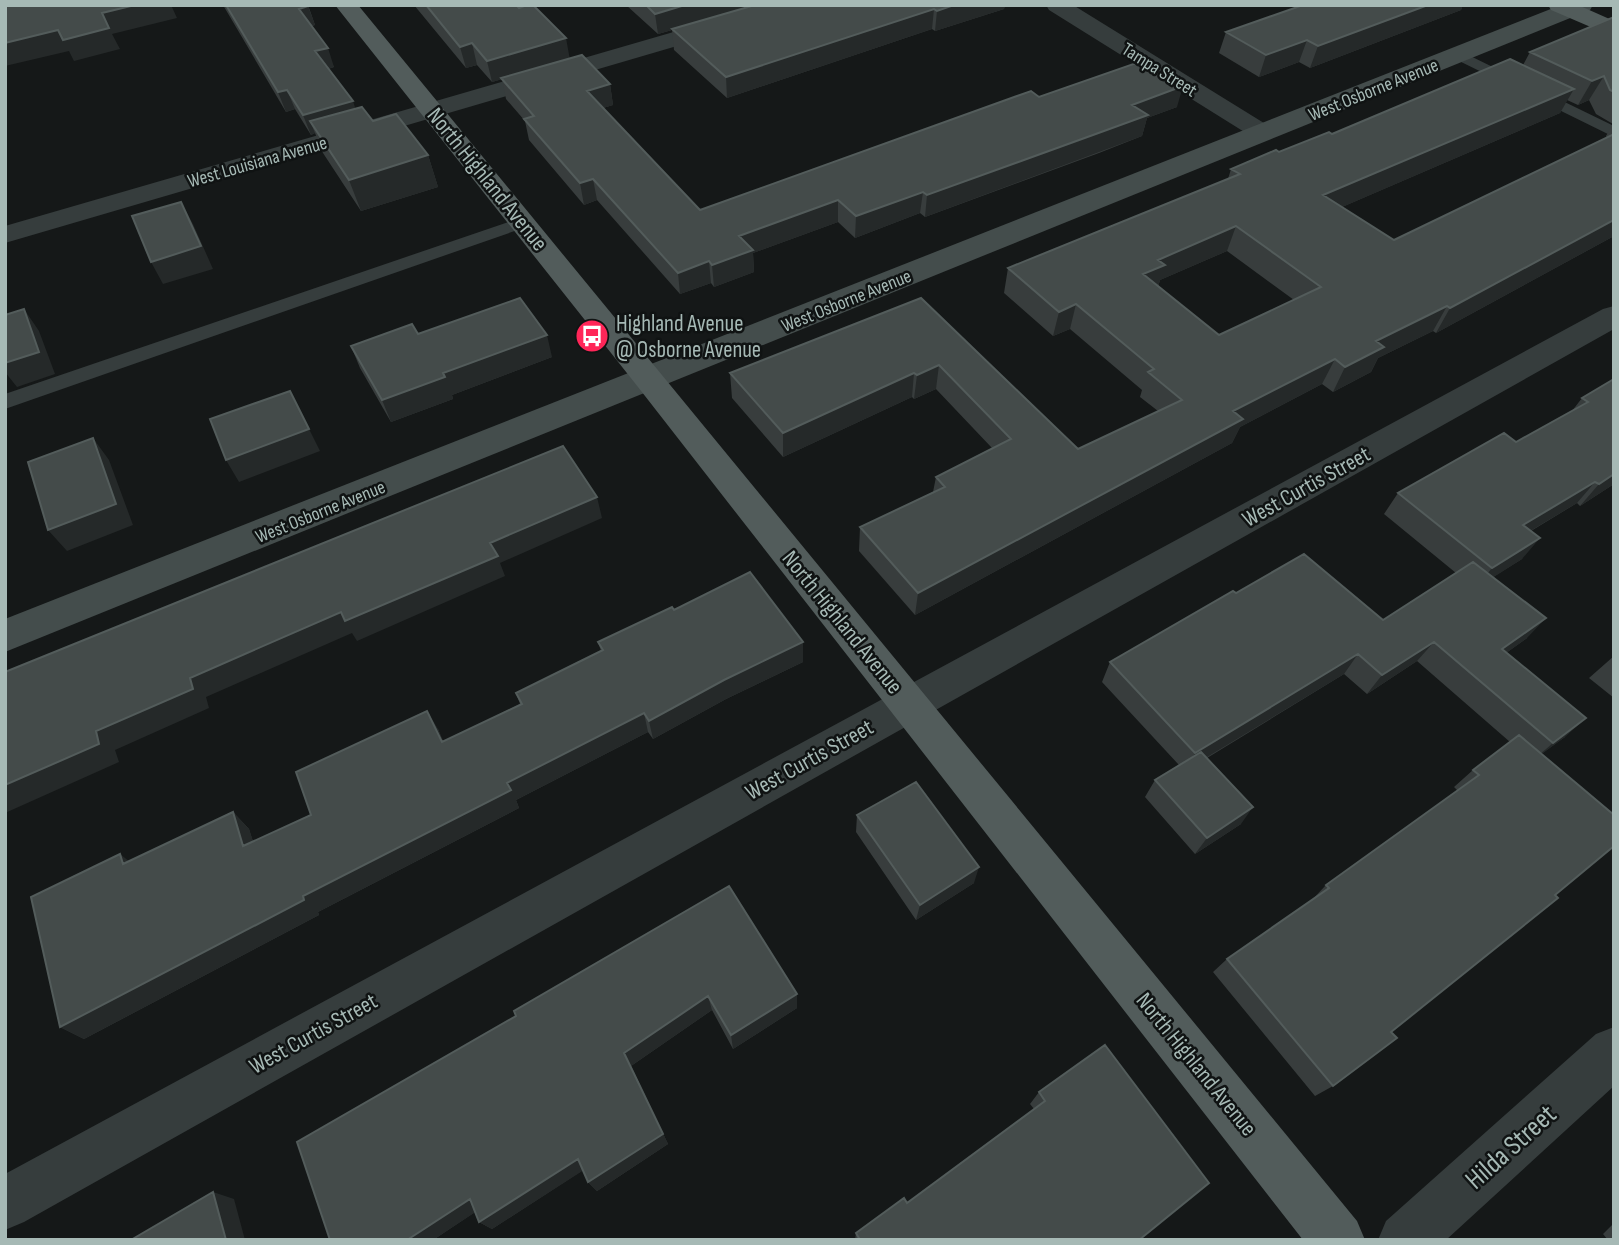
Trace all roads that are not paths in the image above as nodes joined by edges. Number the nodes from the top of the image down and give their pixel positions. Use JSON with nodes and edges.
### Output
{"nodes":[{"id":1,"x":346,"y":5,"type":"edge"},
{"id":2,"x":792,"y":5,"type":"edge"},
{"id":3,"x":1057,"y":5,"type":"edge"},
{"id":4,"x":1570,"y":7,"type":"edge"},
{"id":5,"x":1614,"y":30,"type":"edge"},
{"id":6,"x":1458,"y":55,"type":"junction"},
{"id":7,"x":433,"y":110,"type":"junction"},
{"id":8,"x":1614,"y":132,"type":"edge"},
{"id":9,"x":1263,"y":133,"type":"junction"},
{"id":10,"x":523,"y":222,"type":"junction"},
{"id":11,"x":5,"y":235,"type":"edge"},
{"id":12,"x":1614,"y":316,"type":"edge"},
{"id":13,"x":649,"y":379,"type":"junction"},
{"id":14,"x":5,"y":402,"type":"edge"},
{"id":15,"x":5,"y":636,"type":"edge"},
{"id":16,"x":909,"y":704,"type":"junction"},
{"id":17,"x":1614,"y":1052,"type":"edge"},
{"id":18,"x":5,"y":1203,"type":"edge"},
{"id":19,"x":1338,"y":1240,"type":"edge"},
{"id":20,"x":1405,"y":1240,"type":"edge"}],
"edges":[{"from":1,"to":7,"type":"main road","name":"North Highland Avenue"},
{"from":2,"to":7,"type":"street","name":"West Louisiana Avenue"},
{"from":3,"to":9,"type":"street","name":"Tampa Street"},
{"from":4,"to":5,"type":"main road"},
{"from":4,"to":6,"type":"street","name":"West Osborne Avenue"},
{"from":6,"to":8,"type":"lane"},
{"from":6,"to":9,"type":"street","name":"West Osborne Avenue"},
{"from":7,"to":10,"type":"main road","name":"North Highland Avenue"},
{"from":7,"to":11,"type":"street","name":"West Louisiana Avenue"},
{"from":9,"to":13,"type":"street","name":"West Osborne Avenue"},
{"from":10,"to":13,"type":"main road","name":"North Highland Avenue"},
{"from":10,"to":14,"type":"lane"},
{"from":12,"to":16,"type":"street","name":"West Curtis Street"},
{"from":13,"to":15,"type":"street","name":"West Osborne Avenue"},
{"from":13,"to":16,"type":"main road","name":"North Highland Avenue"},
{"from":16,"to":18,"type":"street","name":"West Curtis Street"},
{"from":16,"to":19,"type":"main road","name":"North Highland Avenue"},
{"from":17,"to":20,"type":"street","name":"Hilda Street"}]}
